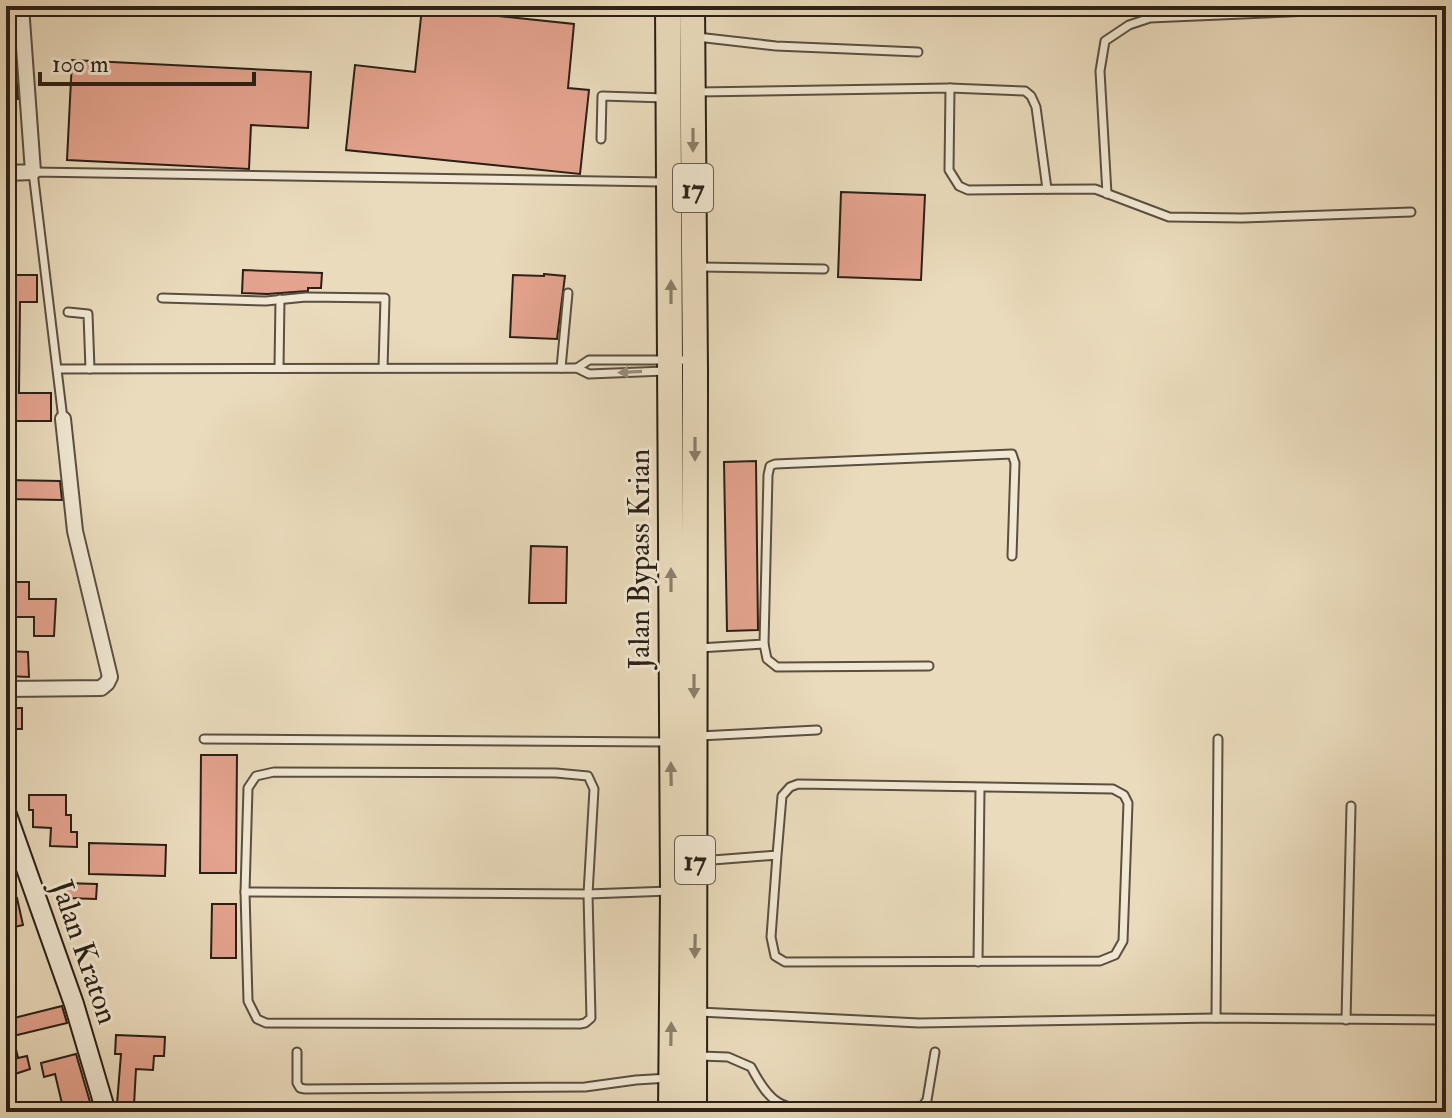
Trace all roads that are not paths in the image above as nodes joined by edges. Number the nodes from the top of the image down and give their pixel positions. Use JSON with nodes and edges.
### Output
{"nodes":[{"id":1,"x":21,"y":6,"type":"edge"},
{"id":2,"x":668,"y":6,"type":"edge"},
{"id":3,"x":692,"y":6,"type":"edge"},
{"id":4,"x":1403,"y":7,"type":"edge"},
{"id":5,"x":692,"y":37,"type":"junction"},
{"id":6,"x":918,"y":52,"type":"dead end"},
{"id":7,"x":950,"y":88,"type":"junction"},
{"id":8,"x":680,"y":95,"type":"junction"},
{"id":9,"x":601,"y":139,"type":"dead end"},
{"id":10,"x":33,"y":172,"type":"junction"},
{"id":11,"x":6,"y":173,"type":"edge"},
{"id":12,"x":670,"y":183,"type":"junction"},
{"id":13,"x":1047,"y":189,"type":"junction"},
{"id":14,"x":1107,"y":194,"type":"junction"},
{"id":15,"x":1411,"y":212,"type":"dead end"},
{"id":16,"x":694,"y":267,"type":"junction"},
{"id":17,"x":824,"y":269,"type":"dead end"},
{"id":18,"x":568,"y":293,"type":"dead end"},
{"id":19,"x":162,"y":298,"type":"dead end"},
{"id":20,"x":280,"y":299,"type":"junction"},
{"id":21,"x":68,"y":312,"type":"dead end"},
{"id":22,"x":683,"y":365,"type":"junction"},
{"id":23,"x":279,"y":368,"type":"junction"},
{"id":24,"x":383,"y":368,"type":"junction"},
{"id":25,"x":561,"y":368,"type":"junction"},
{"id":26,"x":577,"y":368,"type":"junction"},
{"id":27,"x":58,"y":369,"type":"junction"},
{"id":28,"x":90,"y":369,"type":"junction"},
{"id":29,"x":63,"y":419,"type":"joint"},
{"id":30,"x":1012,"y":556,"type":"dead end"},
{"id":31,"x":764,"y":644,"type":"junction"},
{"id":32,"x":694,"y":649,"type":"junction"},
{"id":33,"x":929,"y":666,"type":"dead end"},
{"id":34,"x":6,"y":689,"type":"edge"},
{"id":35,"x":817,"y":730,"type":"dead end"},
{"id":36,"x":204,"y":739,"type":"dead end"},
{"id":37,"x":683,"y":739,"type":"junction"},
{"id":38,"x":1218,"y":739,"type":"dead end"},
{"id":39,"x":980,"y":788,"type":"junction"},
{"id":40,"x":1351,"y":806,"type":"dead end"},
{"id":41,"x":6,"y":812,"type":"edge"},
{"id":42,"x":777,"y":855,"type":"junction"},
{"id":43,"x":695,"y":861,"type":"junction"},
{"id":44,"x":673,"y":891,"type":"junction"},
{"id":45,"x":245,"y":892,"type":"junction"},
{"id":46,"x":588,"y":894,"type":"junction"},
{"id":47,"x":978,"y":962,"type":"junction"},
{"id":48,"x":694,"y":1011,"type":"junction"},
{"id":49,"x":1216,"y":1018,"type":"junction"},
{"id":50,"x":1346,"y":1020,"type":"junction"},
{"id":51,"x":1446,"y":1020,"type":"edge"},
{"id":52,"x":297,"y":1052,"type":"dead end"},
{"id":53,"x":935,"y":1052,"type":"dead end"},
{"id":54,"x":693,"y":1055,"type":"junction"},
{"id":55,"x":671,"y":1078,"type":"junction"},
{"id":56,"x":106,"y":1112,"type":"edge"},
{"id":57,"x":671,"y":1112,"type":"edge"},
{"id":58,"x":694,"y":1112,"type":"edge"},
{"id":59,"x":827,"y":1112,"type":"edge"},
{"id":60,"x":918,"y":1112,"type":"edge"}],
"edges":[{"from":1,"to":10,"type":"street"},
{"from":2,"to":8,"type":"highway","name":"Jalan Bypass Krian","number":"17"},
{"from":3,"to":5,"type":"highway","name":"Jalan Bypass Krian","number":"17"},
{"from":4,"to":14,"type":"lane"},
{"from":5,"to":6,"type":"lane"},
{"from":5,"to":8,"type":"highway","name":"Jalan Bypass Krian","number":"17"},
{"from":7,"to":8,"type":"lane"},
{"from":7,"to":13,"type":"lane"},
{"from":7,"to":13,"type":"lane"},
{"from":8,"to":9,"type":"lane"},
{"from":8,"to":12,"type":"highway","name":"Jalan Bypass Krian","number":"17"},
{"from":8,"to":16,"type":"highway","name":"Jalan Bypass Krian","number":"17","one_way":true},
{"from":10,"to":11,"type":"street"},
{"from":10,"to":12,"type":"lane"},
{"from":10,"to":27,"type":"lane"},
{"from":22,"to":12,"type":"highway","name":"Jalan Bypass Krian","number":"17","one_way":true},
{"from":13,"to":14,"type":"lane"},
{"from":14,"to":15,"type":"lane"},
{"from":16,"to":17,"type":"lane"},
{"from":16,"to":22,"type":"highway","name":"Jalan Bypass Krian","number":"17"},
{"from":18,"to":25,"type":"lane"},
{"from":19,"to":20,"type":"lane"},
{"from":20,"to":23,"type":"lane"},
{"from":20,"to":24,"type":"lane"},
{"from":21,"to":28,"type":"lane"},
{"from":22,"to":26,"type":"lane","one_way":true},
{"from":22,"to":26,"type":"lane"},
{"from":22,"to":32,"type":"highway","name":"Jalan Bypass Krian","number":"17","one_way":true},
{"from":37,"to":22,"type":"highway","name":"Jalan Bypass Krian","number":"17","one_way":true},
{"from":23,"to":24,"type":"lane"},
{"from":23,"to":28,"type":"lane"},
{"from":24,"to":25,"type":"lane"},
{"from":25,"to":26,"type":"lane"},
{"from":27,"to":28,"type":"lane"},
{"from":27,"to":29,"type":"lane"},
{"from":29,"to":34,"type":"street"},
{"from":30,"to":31,"type":"lane"},
{"from":31,"to":32,"type":"lane"},
{"from":31,"to":33,"type":"lane"},
{"from":32,"to":37,"type":"highway","name":"Jalan Bypass Krian","number":"17","one_way":true},
{"from":35,"to":37,"type":"lane"},
{"from":36,"to":37,"type":"lane"},
{"from":37,"to":43,"type":"highway","name":"Jalan Bypass Krian","number":"17"},
{"from":44,"to":37,"type":"highway","name":"Jalan Bypass Krian","number":"17","one_way":true},
{"from":38,"to":49,"type":"lane"},
{"from":39,"to":42,"type":"lane"},
{"from":39,"to":47,"type":"lane"},
{"from":39,"to":47,"type":"lane"},
{"from":40,"to":50,"type":"lane"},
{"from":41,"to":56,"type":"street","name":"Jalan Kraton"},
{"from":42,"to":43,"type":"lane"},
{"from":42,"to":47,"type":"lane"},
{"from":43,"to":48,"type":"highway","name":"Jalan Bypass Krian","number":"17","one_way":true},
{"from":44,"to":46,"type":"lane"},
{"from":55,"to":44,"type":"highway","name":"Jalan Bypass Krian","number":"17","one_way":true},
{"from":45,"to":46,"type":"lane"},
{"from":45,"to":46,"type":"lane"},
{"from":45,"to":46,"type":"lane"},
{"from":48,"to":49,"type":"lane"},
{"from":48,"to":54,"type":"highway","name":"Jalan Bypass Krian","number":"17"},
{"from":49,"to":50,"type":"lane"},
{"from":50,"to":51,"type":"lane"},
{"from":52,"to":55,"type":"lane"},
{"from":53,"to":60,"type":"lane"},
{"from":54,"to":58,"type":"highway","name":"Jalan Bypass Krian","number":"17"},
{"from":54,"to":59,"type":"lane"},
{"from":55,"to":57,"type":"highway","name":"Jalan Bypass Krian","number":"17"}]}
